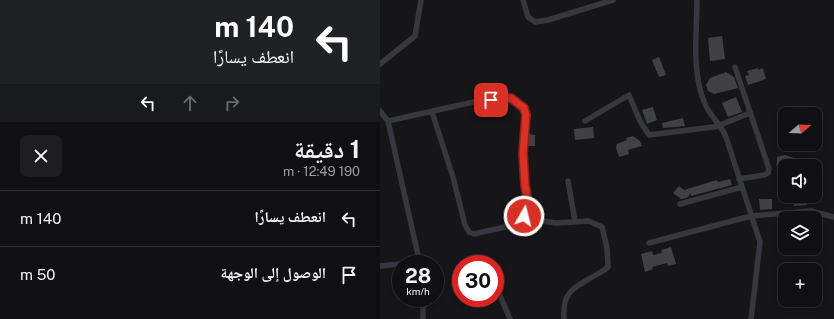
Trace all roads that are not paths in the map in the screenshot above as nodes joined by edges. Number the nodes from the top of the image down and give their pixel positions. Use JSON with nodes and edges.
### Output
{"nodes":[{"id":1,"x":421,"y":0,"type":"edge"},
{"id":2,"x":523,"y":0,"type":"edge"},
{"id":3,"x":613,"y":0,"type":"edge"},
{"id":4,"x":697,"y":0,"type":"edge"},
{"id":5,"x":380,"y":64,"type":"edge"},
{"id":6,"x":735,"y":67,"type":"dead end"},
{"id":7,"x":380,"y":111,"type":"edge"},
{"id":8,"x":432,"y":112,"type":"junction"},
{"id":9,"x":750,"y":112,"type":"junction"},
{"id":10,"x":388,"y":121,"type":"junction"},
{"id":11,"x":585,"y":121,"type":"dead end"},
{"id":12,"x":721,"y":125,"type":"junction"},
{"id":13,"x":740,"y":179,"type":"junction"},
{"id":14,"x":568,"y":182,"type":"dead end"},
{"id":15,"x":742,"y":187,"type":"junction"},
{"id":16,"x":680,"y":204,"type":"dead end"},
{"id":17,"x":529,"y":208,"type":"junction"},
{"id":18,"x":751,"y":216,"type":"junction"},
{"id":19,"x":834,"y":217,"type":"edge"},
{"id":20,"x":542,"y":221,"type":"junction"},
{"id":21,"x":575,"y":221,"type":"junction"},
{"id":22,"x":520,"y":224,"type":"junction"},
{"id":23,"x":648,"y":244,"type":"dead end"},
{"id":24,"x":417,"y":255,"type":"edge"},
{"id":25,"x":392,"y":265,"type":"edge"},
{"id":26,"x":380,"y":266,"type":"edge"},
{"id":27,"x":504,"y":305,"type":"edge"},
{"id":28,"x":423,"y":307,"type":"edge"},
{"id":29,"x":423,"y":319,"type":"edge"},
{"id":30,"x":510,"y":319,"type":"edge"},
{"id":31,"x":564,"y":319,"type":"edge"},
{"id":32,"x":751,"y":319,"type":"edge"}],
"edges":[{"from":1,"to":5,"type":"street"},
{"from":2,"to":3,"type":"street"},
{"from":4,"to":12,"type":"street"},
{"from":6,"to":9,"type":"street"},
{"from":7,"to":10,"type":"street"},
{"from":8,"to":10,"type":"street"},
{"from":8,"to":17,"type":"street"},
{"from":8,"to":22,"type":"street"},
{"from":9,"to":12,"type":"street"},
{"from":9,"to":13,"type":"street"},
{"from":10,"to":24,"type":"street"},
{"from":11,"to":12,"type":"street"},
{"from":12,"to":13,"type":"street"},
{"from":13,"to":15,"type":"street"},
{"from":14,"to":21,"type":"street"},
{"from":15,"to":16,"type":"street"},
{"from":15,"to":18,"type":"street"},
{"from":17,"to":20,"type":"street"},
{"from":17,"to":22,"type":"street"},
{"from":18,"to":19,"type":"street"},
{"from":18,"to":23,"type":"street"},
{"from":18,"to":32,"type":"street"},
{"from":20,"to":21,"type":"street"},
{"from":20,"to":22,"type":"street"},
{"from":21,"to":31,"type":"street"},
{"from":25,"to":26,"type":"street"},
{"from":27,"to":30,"type":"street"},
{"from":28,"to":29,"type":"street"}]}
